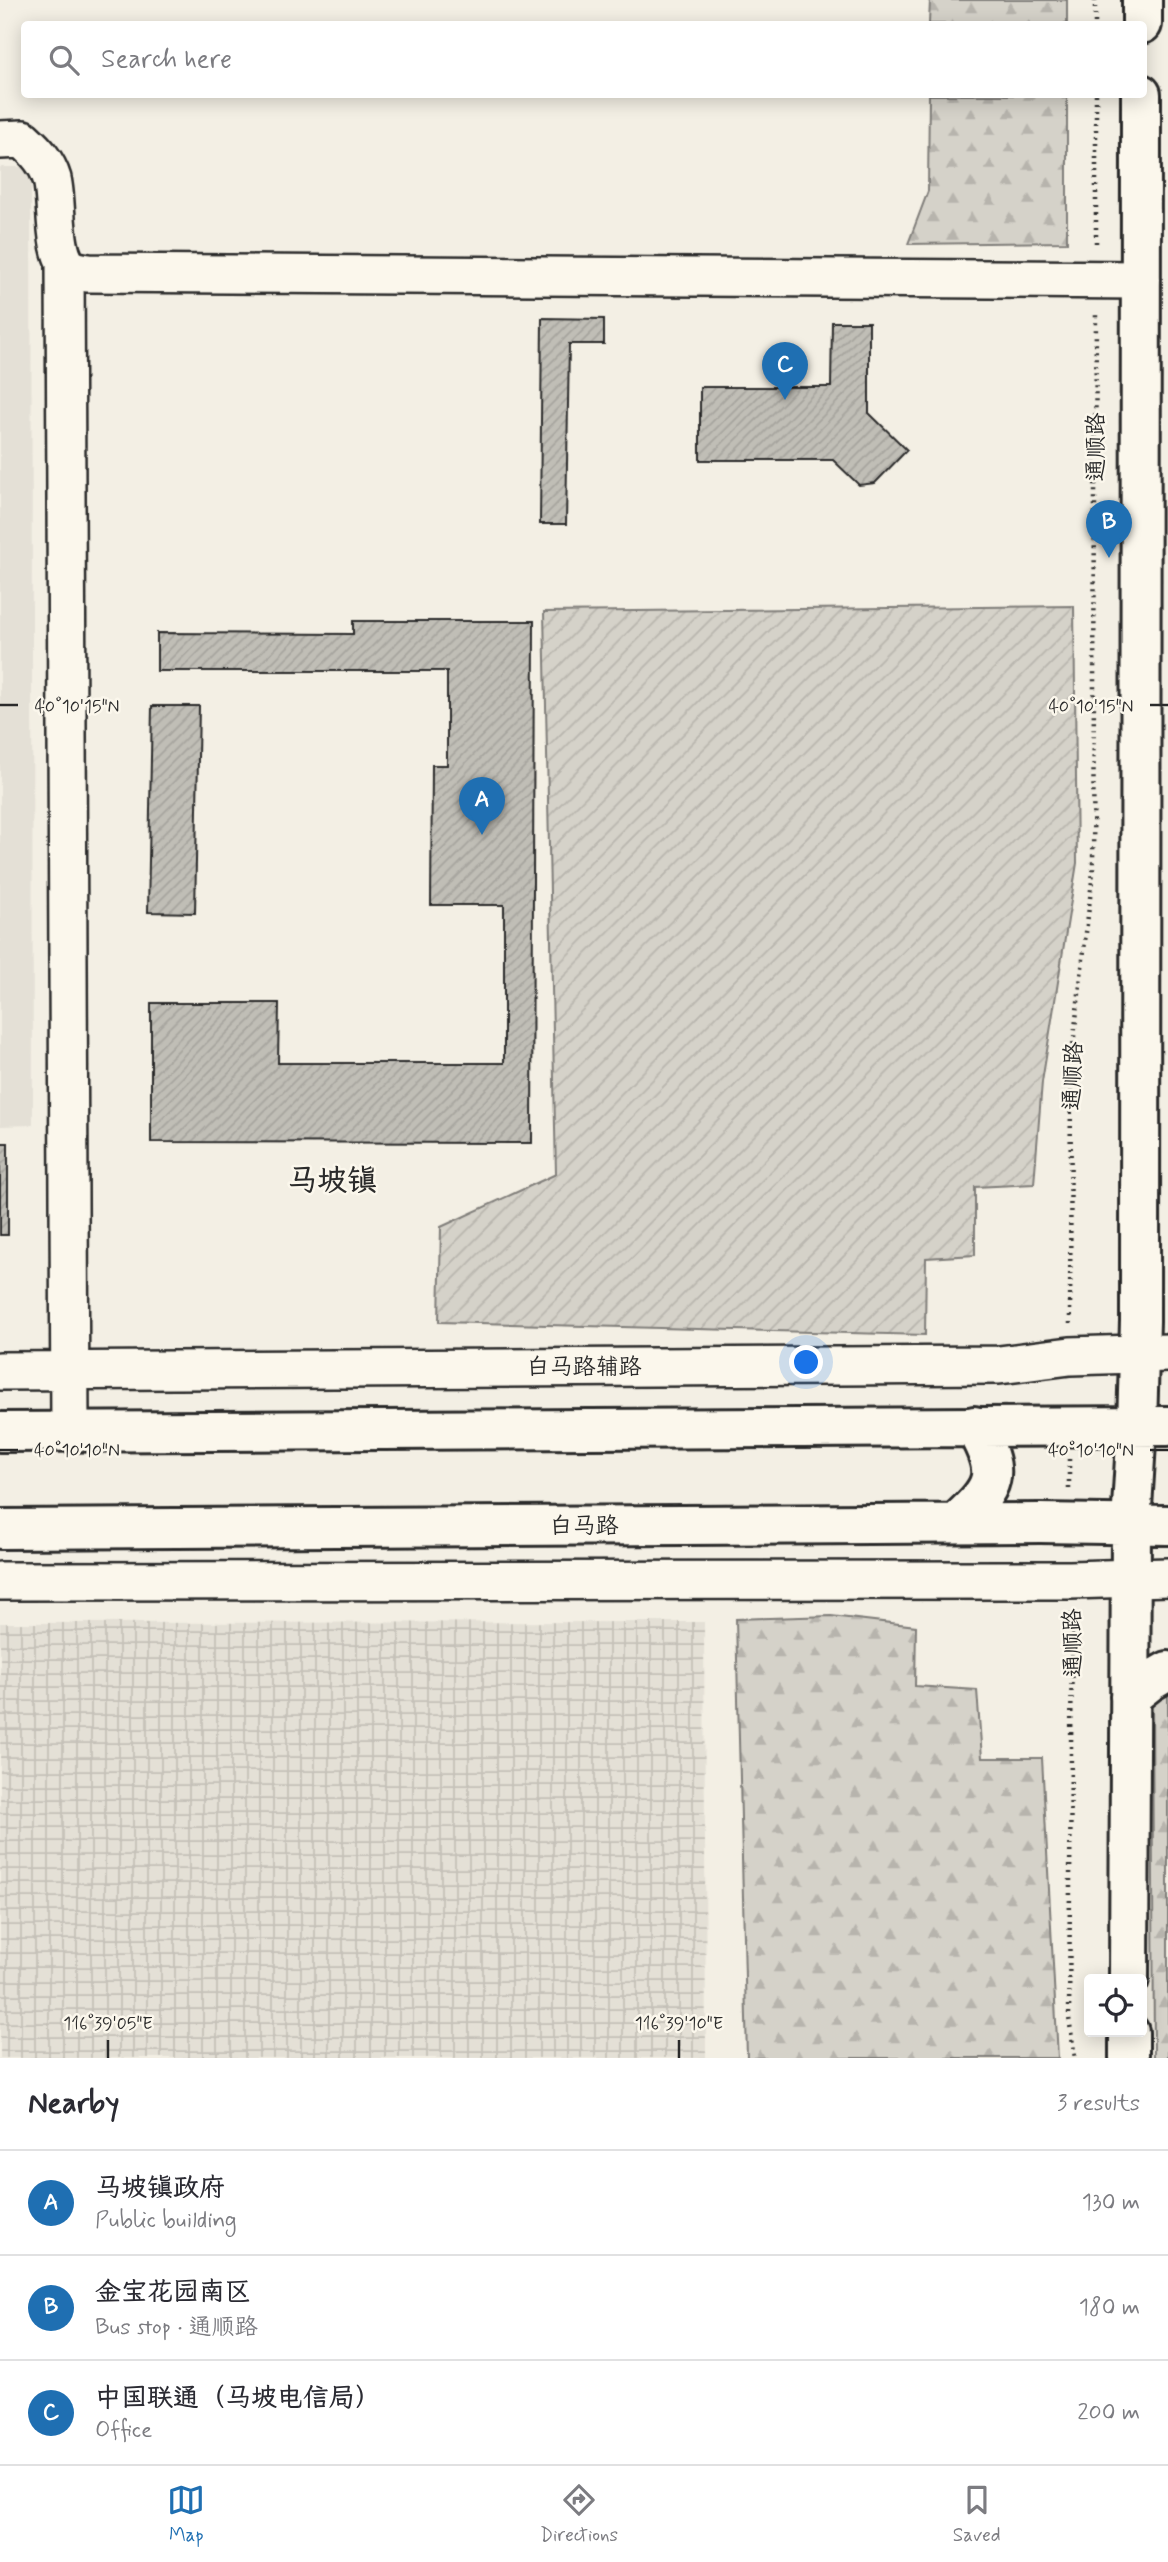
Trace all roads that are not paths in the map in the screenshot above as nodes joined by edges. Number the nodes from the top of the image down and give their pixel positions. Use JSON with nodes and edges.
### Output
{"nodes":[{"id":1,"x":1142,"y":0,"type":"edge"},
{"id":2,"x":1142,"y":21,"type":"edge"},
{"id":3,"x":1141,"y":98,"type":"edge"},
{"id":4,"x":0,"y":140,"type":"edge"},
{"id":5,"x":65,"y":263,"type":"junction"},
{"id":6,"x":1141,"y":280,"type":"junction"},
{"id":7,"x":1154,"y":1262,"type":"edge"},
{"id":8,"x":1154,"y":1353,"type":"edge"},
{"id":9,"x":0,"y":1371,"type":"edge"},
{"id":10,"x":70,"y":1371,"type":"junction"},
{"id":11,"x":974,"y":1426,"type":"junction"},
{"id":12,"x":1152,"y":1426,"type":"edge"},
{"id":13,"x":70,"y":1431,"type":"junction"},
{"id":14,"x":0,"y":1432,"type":"edge"},
{"id":15,"x":956,"y":1523,"type":"junction"},
{"id":16,"x":1149,"y":1525,"type":"edge"},
{"id":17,"x":0,"y":1528,"type":"edge"},
{"id":18,"x":1149,"y":1578,"type":"edge"},
{"id":19,"x":0,"y":1581,"type":"edge"},
{"id":20,"x":1168,"y":1671,"type":"edge"},
{"id":21,"x":1130,"y":1697,"type":"junction"},
{"id":22,"x":1129,"y":1974,"type":"edge"},
{"id":23,"x":1129,"y":2037,"type":"edge"},
{"id":24,"x":1129,"y":2058,"type":"edge"}],
"edges":[{"from":1,"to":2,"type":"main road"},
{"from":3,"to":6,"type":"main road","name":"通顺路"},
{"from":4,"to":5,"type":"street"},
{"from":5,"to":6,"type":"street"},
{"from":5,"to":10,"type":"street"},
{"from":6,"to":7,"type":"main road","name":"通顺路"},
{"from":7,"to":8,"type":"main road","name":"通顺路"},
{"from":8,"to":10,"type":"street","name":"白马路辅路"},
{"from":8,"to":12,"type":"main road","name":"通顺路"},
{"from":9,"to":10,"type":"street","name":"白马路辅路"},
{"from":10,"to":13,"type":"street"},
{"from":11,"to":12,"type":"main road"},
{"from":11,"to":13,"type":"main road"},
{"from":11,"to":15,"type":"main road"},
{"from":12,"to":16,"type":"main road","name":"通顺路"},
{"from":13,"to":14,"type":"main road"},
{"from":15,"to":16,"type":"main road","name":"白马路"},
{"from":15,"to":17,"type":"main road","name":"白马路"},
{"from":16,"to":18,"type":"main road","name":"通顺路"},
{"from":18,"to":19,"type":"street"},
{"from":18,"to":21,"type":"main road","name":"通顺路"},
{"from":20,"to":21,"type":"main road"},
{"from":21,"to":22,"type":"main road","name":"通顺路"},
{"from":23,"to":24,"type":"main road"}]}
